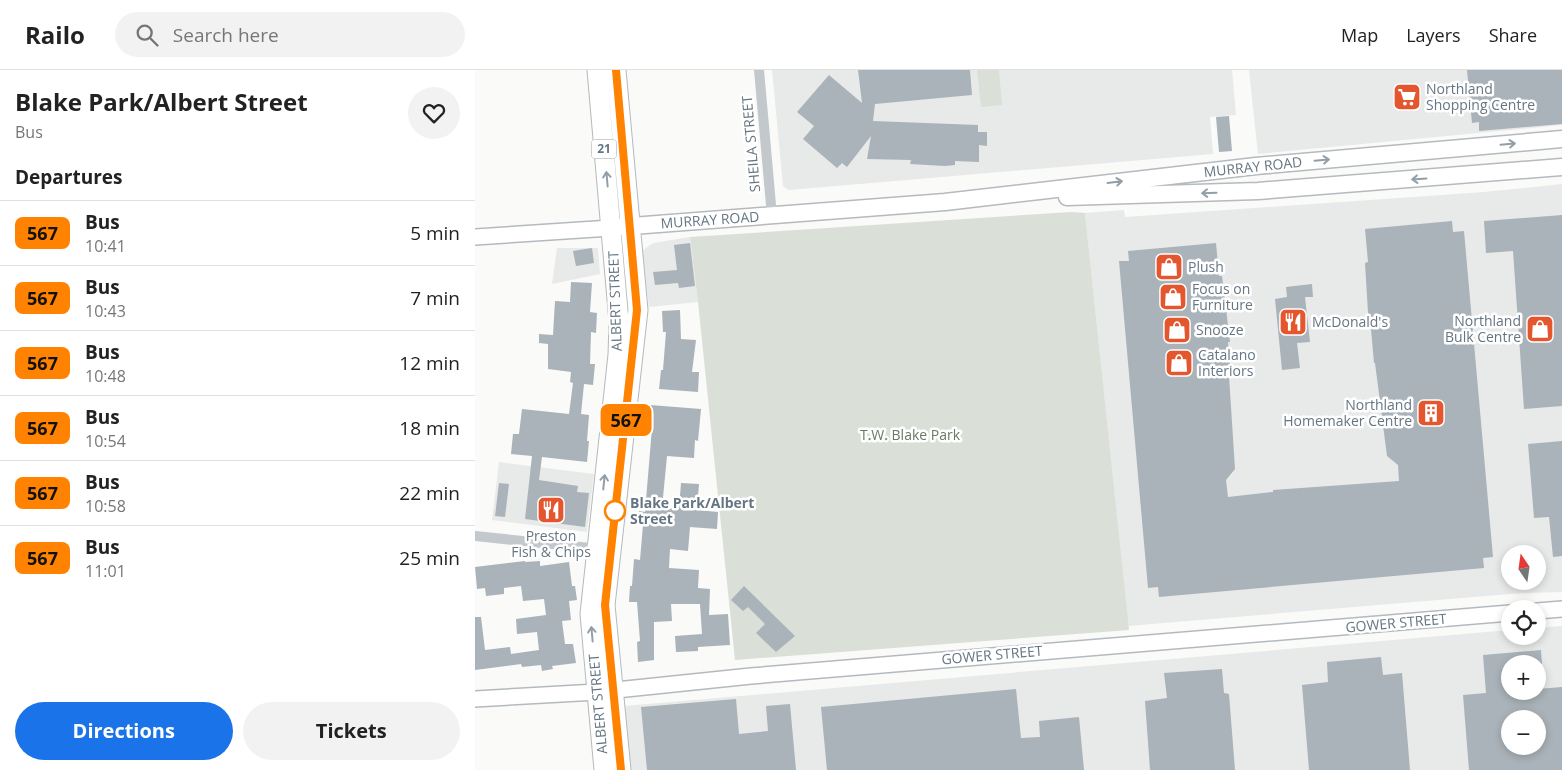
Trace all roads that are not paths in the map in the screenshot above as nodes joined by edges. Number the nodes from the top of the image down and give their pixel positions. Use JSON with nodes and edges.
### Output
{"nodes":[{"id":1,"x":597,"y":70,"type":"edge"},
{"id":2,"x":616,"y":70,"type":"edge"},
{"id":3,"x":759,"y":70,"type":"edge"},
{"id":4,"x":1562,"y":139,"type":"edge"},
{"id":5,"x":1256,"y":166,"type":"junction"},
{"id":6,"x":1562,"y":166,"type":"edge"},
{"id":7,"x":1258,"y":191,"type":"junction"},
{"id":8,"x":945,"y":202,"type":"junction"},
{"id":9,"x":771,"y":216,"type":"junction"},
{"id":10,"x":631,"y":226,"type":"junction"},
{"id":11,"x":611,"y":228,"type":"junction"},
{"id":12,"x":475,"y":237,"type":"edge"},
{"id":13,"x":625,"y":356,"type":"junction"},
{"id":14,"x":475,"y":536,"type":"edge"},
{"id":15,"x":604,"y":549,"type":"junction"},
{"id":16,"x":1562,"y":609,"type":"edge"},
{"id":17,"x":1546,"y":610,"type":"edge"},
{"id":18,"x":1501,"y":614,"type":"edge"},
{"id":19,"x":606,"y":691,"type":"junction"},
{"id":20,"x":475,"y":699,"type":"edge"},
{"id":21,"x":604,"y":770,"type":"edge"},
{"id":22,"x":621,"y":770,"type":"edge"}],
"edges":[{"from":11,"to":1,"type":"highway","name":"ALBERT STREET","number":"21","one_way":true},
{"from":2,"to":10,"type":"highway","name":"ALBERT STREET","number":"21"},
{"from":3,"to":9,"type":"street","name":"SHEILA STREET"},
{"from":5,"to":4,"type":"main road","name":"MURRAY ROAD","one_way":true},
{"from":5,"to":7,"type":"main road"},
{"from":8,"to":5,"type":"main road","name":"MURRAY ROAD","one_way":true},
{"from":6,"to":7,"type":"main road","name":"MURRAY ROAD","one_way":true},
{"from":7,"to":8,"type":"main road","name":"MURRAY ROAD","one_way":true},
{"from":8,"to":9,"type":"main road","name":"MURRAY ROAD"},
{"from":9,"to":10,"type":"main road","name":"MURRAY ROAD"},
{"from":10,"to":11,"type":"main road","name":"MURRAY ROAD"},
{"from":10,"to":13,"type":"highway","name":"ALBERT STREET","number":"21"},
{"from":11,"to":12,"type":"street","name":"MURRAY ROAD"},
{"from":11,"to":13,"type":"highway","name":"ALBERT STREET","number":"21"},
{"from":13,"to":15,"type":"highway","name":"ALBERT STREET","number":"21"},
{"from":14,"to":15,"type":"street"},
{"from":15,"to":19,"type":"highway","name":"ALBERT STREET","number":"21"},
{"from":16,"to":17,"type":"street"},
{"from":18,"to":19,"type":"street","name":"GOWER STREET"},
{"from":19,"to":20,"type":"street","name":"GOWER STREET"},
{"from":19,"to":21,"type":"highway","name":"ALBERT STREET","number":"21"},
{"from":19,"to":22,"type":"highway","name":"ALBERT STREET","number":"21"}]}
